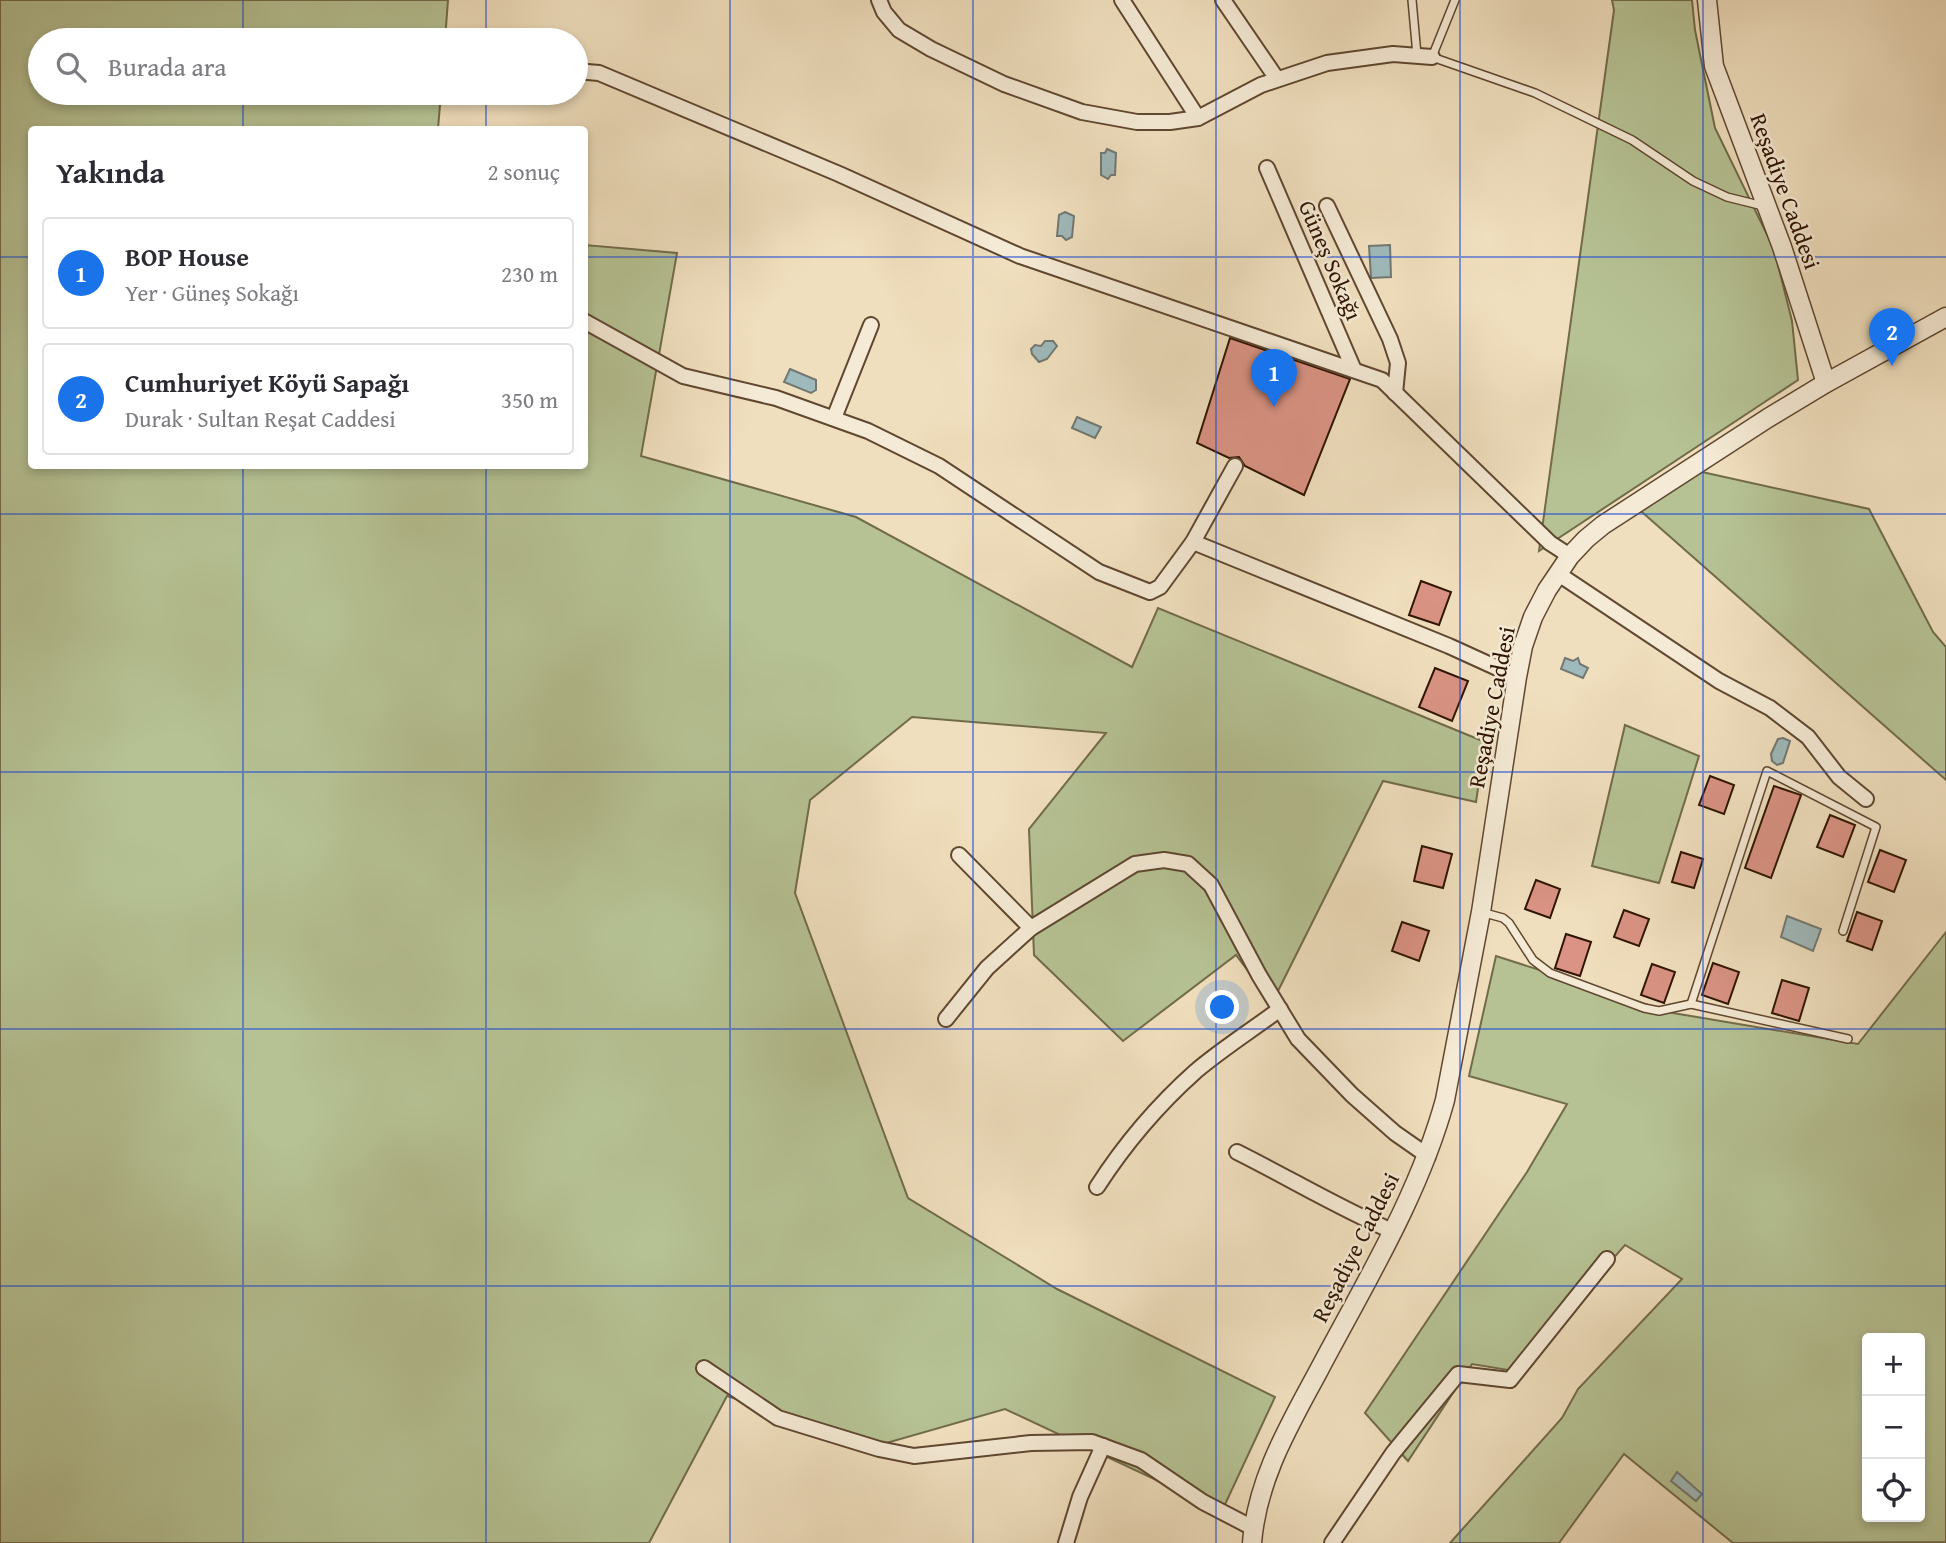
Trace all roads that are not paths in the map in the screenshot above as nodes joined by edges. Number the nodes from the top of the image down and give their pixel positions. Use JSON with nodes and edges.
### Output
{"nodes":[{"id":1,"x":879,"y":0,"type":"edge"},
{"id":2,"x":1122,"y":0,"type":"edge"},
{"id":3,"x":1223,"y":0,"type":"edge"},
{"id":4,"x":1412,"y":0,"type":"edge"},
{"id":5,"x":1455,"y":0,"type":"edge"},
{"id":6,"x":1707,"y":0,"type":"edge"},
{"id":7,"x":1417,"y":56,"type":"junction"},
{"id":8,"x":1432,"y":57,"type":"junction"},
{"id":9,"x":588,"y":72,"type":"edge"},
{"id":10,"x":1278,"y":79,"type":"junction"},
{"id":11,"x":1198,"y":118,"type":"junction"},
{"id":12,"x":1267,"y":168,"type":"dead end"},
{"id":13,"x":1327,"y":206,"type":"dead end"},
{"id":14,"x":1767,"y":208,"type":"junction"},
{"id":15,"x":1946,"y":317,"type":"edge"},
{"id":16,"x":588,"y":323,"type":"edge"},
{"id":17,"x":871,"y":325,"type":"dead end"},
{"id":18,"x":1354,"y":370,"type":"junction"},
{"id":19,"x":1826,"y":383,"type":"junction"},
{"id":20,"x":1395,"y":393,"type":"junction"},
{"id":21,"x":834,"y":418,"type":"junction"},
{"id":22,"x":1235,"y":466,"type":"dead end"},
{"id":23,"x":1193,"y":542,"type":"junction"},
{"id":24,"x":1570,"y":555,"type":"junction"},
{"id":25,"x":1558,"y":573,"type":"junction"},
{"id":26,"x":1517,"y":677,"type":"junction"},
{"id":27,"x":1866,"y":800,"type":"dead end"},
{"id":28,"x":960,"y":855,"type":"dead end"},
{"id":29,"x":1480,"y":912,"type":"junction"},
{"id":30,"x":1031,"y":928,"type":"junction"},
{"id":31,"x":1843,"y":931,"type":"dead end"},
{"id":32,"x":1691,"y":1004,"type":"junction"},
{"id":33,"x":1280,"y":1009,"type":"junction"},
{"id":34,"x":946,"y":1019,"type":"dead end"},
{"id":35,"x":1848,"y":1039,"type":"dead end"},
{"id":36,"x":1237,"y":1152,"type":"dead end"},
{"id":37,"x":1428,"y":1156,"type":"junction"},
{"id":38,"x":1097,"y":1187,"type":"dead end"},
{"id":39,"x":1392,"y":1231,"type":"junction"},
{"id":40,"x":1607,"y":1259,"type":"dead end"},
{"id":41,"x":704,"y":1368,"type":"dead end"},
{"id":42,"x":1103,"y":1446,"type":"junction"},
{"id":43,"x":1253,"y":1536,"type":"edge"},
{"id":44,"x":1066,"y":1543,"type":"edge"},
{"id":45,"x":1332,"y":1543,"type":"edge"}],
"edges":[{"from":1,"to":11,"type":"street"},
{"from":2,"to":11,"type":"street"},
{"from":3,"to":10,"type":"street"},
{"from":4,"to":7,"type":"lane"},
{"from":5,"to":8,"type":"lane"},
{"from":6,"to":14,"type":"street","name":"Reşadiye Caddesi"},
{"from":7,"to":8,"type":"street"},
{"from":7,"to":10,"type":"street"},
{"from":8,"to":14,"type":"lane"},
{"from":9,"to":18,"type":"street"},
{"from":10,"to":11,"type":"street"},
{"from":12,"to":18,"type":"street","name":"Güneş Sokağı"},
{"from":13,"to":20,"type":"street","name":"Güneş Sokağı"},
{"from":14,"to":19,"type":"street","name":"Reşadiye Caddesi"},
{"from":15,"to":19,"type":"street"},
{"from":16,"to":21,"type":"street"},
{"from":17,"to":21,"type":"street"},
{"from":18,"to":20,"type":"street"},
{"from":19,"to":24,"type":"street","name":"Reşadiye Caddesi"},
{"from":20,"to":24,"type":"street"},
{"from":21,"to":23,"type":"street"},
{"from":22,"to":23,"type":"street"},
{"from":23,"to":26,"type":"street"},
{"from":24,"to":25,"type":"street","name":"Reşadiye Caddesi"},
{"from":25,"to":26,"type":"street","name":"Reşadiye Caddesi"},
{"from":25,"to":27,"type":"street"},
{"from":26,"to":29,"type":"street","name":"Reşadiye Caddesi"},
{"from":28,"to":30,"type":"street"},
{"from":29,"to":32,"type":"lane"},
{"from":29,"to":37,"type":"street","name":"Reşadiye Caddesi"},
{"from":30,"to":33,"type":"street"},
{"from":30,"to":34,"type":"street"},
{"from":31,"to":32,"type":"lane"},
{"from":32,"to":35,"type":"lane"},
{"from":33,"to":37,"type":"street"},
{"from":33,"to":38,"type":"street"},
{"from":36,"to":39,"type":"street"},
{"from":37,"to":39,"type":"street","name":"Reşadiye Caddesi"},
{"from":39,"to":43,"type":"street","name":"Reşadiye Caddesi"},
{"from":40,"to":45,"type":"street"},
{"from":41,"to":42,"type":"street"},
{"from":42,"to":43,"type":"street"},
{"from":42,"to":44,"type":"street"}]}
